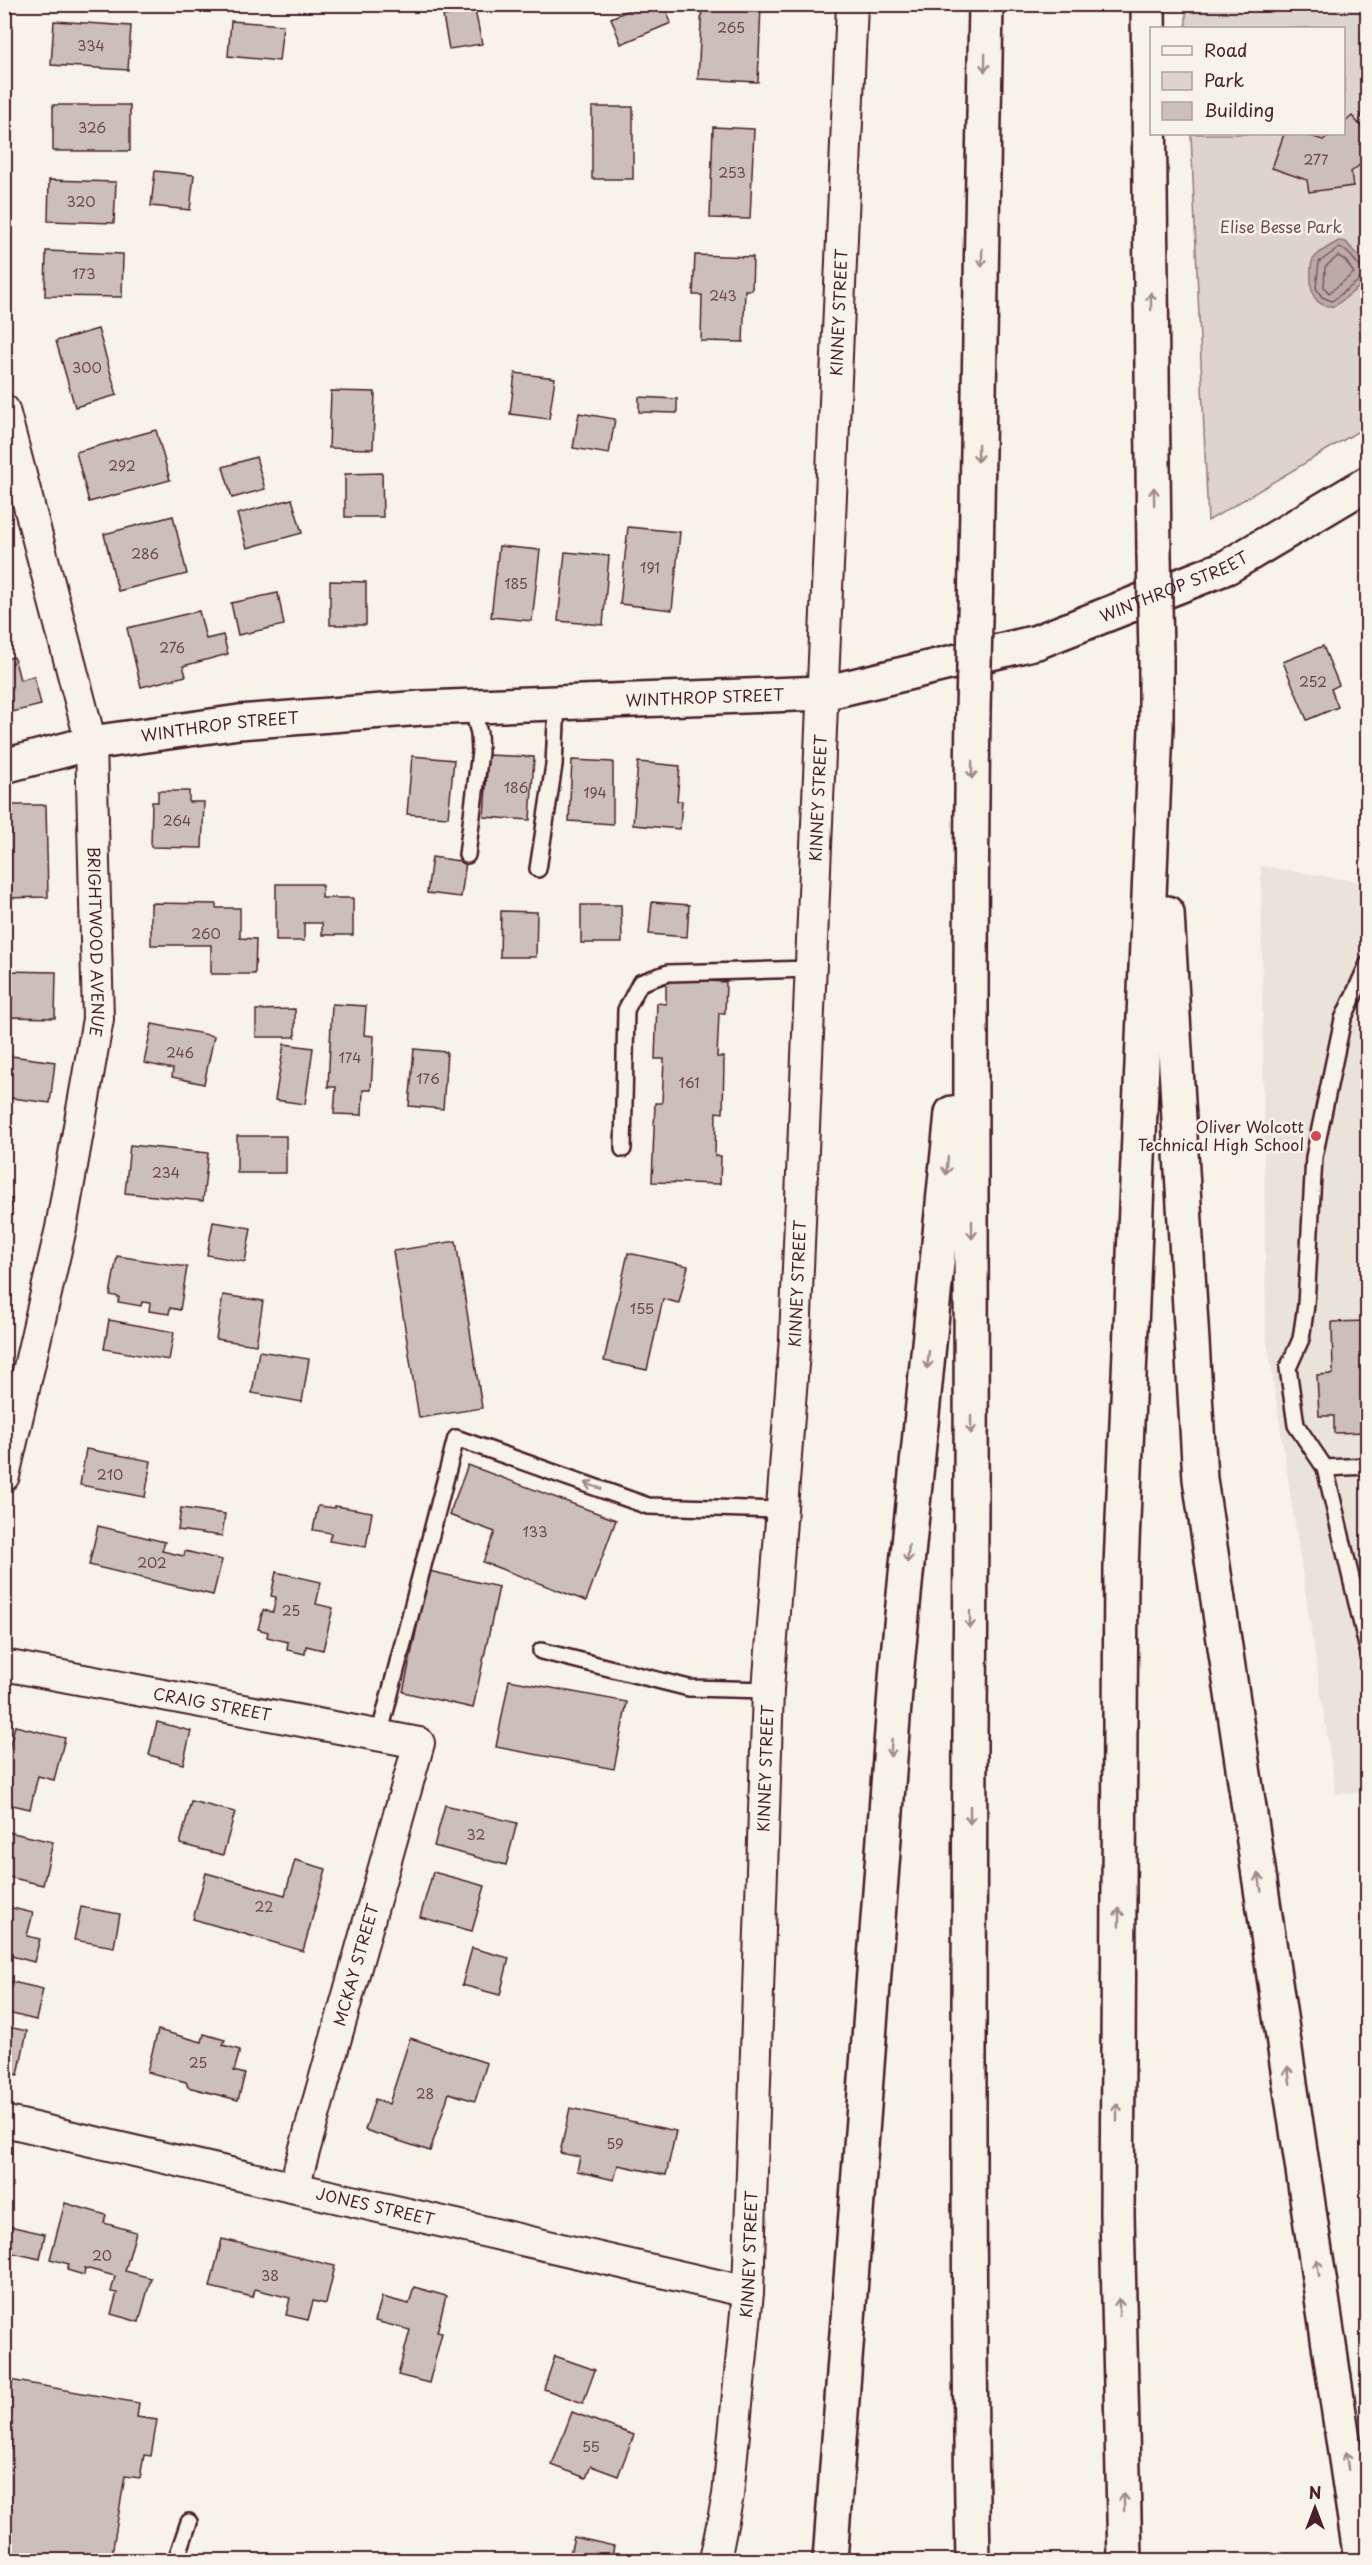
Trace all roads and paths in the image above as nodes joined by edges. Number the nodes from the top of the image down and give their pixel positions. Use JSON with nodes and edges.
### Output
{"nodes":[{"id":1,"x":852,"y":4,"type":"edge"},
{"id":2,"x":986,"y":4,"type":"edge"},
{"id":3,"x":1148,"y":4,"type":"edge"},
{"id":4,"x":1368,"y":112,"type":"edge"},
{"id":5,"x":1360,"y":117,"type":"dead end"},
{"id":6,"x":4,"y":410,"type":"edge"},
{"id":7,"x":1368,"y":483,"type":"edge"},
{"id":8,"x":824,"y":693,"type":"junction"},
{"id":9,"x":557,"y":703,"type":"junction"},
{"id":10,"x":472,"y":707,"type":"junction"},
{"id":11,"x":1156,"y":728,"type":"junction"},
{"id":12,"x":91,"y":743,"type":"junction"},
{"id":13,"x":4,"y":766,"type":"edge"},
{"id":14,"x":467,"y":855,"type":"dead end"},
{"id":15,"x":538,"y":869,"type":"dead end"},
{"id":16,"x":970,"y":941,"type":"junction"},
{"id":17,"x":1368,"y":964,"type":"edge"},
{"id":18,"x":812,"y":969,"type":"junction"},
{"id":19,"x":623,"y":1149,"type":"dead end"},
{"id":20,"x":1368,"y":1466,"type":"edge"},
{"id":21,"x":1325,"y":1468,"type":"junction"},
{"id":22,"x":4,"y":1476,"type":"edge"},
{"id":23,"x":782,"y":1510,"type":"junction"},
{"id":24,"x":1368,"y":1650,"type":"edge"},
{"id":25,"x":541,"y":1651,"type":"dead end"},
{"id":26,"x":4,"y":1665,"type":"edge"},
{"id":27,"x":768,"y":1690,"type":"junction"},
{"id":28,"x":380,"y":1736,"type":"junction"},
{"id":29,"x":419,"y":1743,"type":"joint"},
{"id":30,"x":4,"y":2121,"type":"edge"},
{"id":31,"x":294,"y":2187,"type":"junction"},
{"id":32,"x":748,"y":2292,"type":"junction"},
{"id":33,"x":189,"y":2522,"type":"dead end"},
{"id":34,"x":176,"y":2560,"type":"edge"},
{"id":35,"x":715,"y":2560,"type":"edge"},
{"id":36,"x":830,"y":2560,"type":"edge"},
{"id":37,"x":973,"y":2560,"type":"edge"},
{"id":38,"x":1125,"y":2560,"type":"edge"},
{"id":39,"x":1361,"y":2560,"type":"edge"}],
"edges":[{"from":1,"to":8,"type":"street","name":"KINNEY STREET"},
{"from":2,"to":16,"type":"main road","one_way":true,"bridge":true},
{"from":11,"to":3,"type":"main road","one_way":true,"bridge":true},
{"from":4,"to":5,"type":"path"},
{"from":6,"to":12,"type":"street","name":"BRIGHTWOOD AVENUE"},
{"from":7,"to":8,"type":"main road","name":"WINTHROP STREET"},
{"from":8,"to":9,"type":"main road","name":"WINTHROP STREET"},
{"from":8,"to":18,"type":"street","name":"KINNEY STREET"},
{"from":9,"to":10,"type":"main road","name":"WINTHROP STREET"},
{"from":9,"to":15,"type":"lane"},
{"from":10,"to":12,"type":"main road","name":"WINTHROP STREET"},
{"from":10,"to":14,"type":"lane"},
{"from":38,"to":11,"type":"main road","one_way":true},
{"from":39,"to":11,"type":"main road","one_way":true},
{"from":12,"to":13,"type":"main road","name":"WINTHROP STREET"},
{"from":12,"to":22,"type":"street","name":"BRIGHTWOOD AVENUE"},
{"from":16,"to":36,"type":"main road","one_way":true},
{"from":16,"to":37,"type":"main road","one_way":true},
{"from":17,"to":21,"type":"lane"},
{"from":18,"to":19,"type":"lane"},
{"from":18,"to":23,"type":"street","name":"KINNEY STREET"},
{"from":20,"to":21,"type":"lane"},
{"from":21,"to":24,"type":"lane"},
{"from":23,"to":27,"type":"street","name":"KINNEY STREET"},
{"from":23,"to":28,"type":"lane","one_way":true},
{"from":25,"to":27,"type":"lane"},
{"from":26,"to":28,"type":"street","name":"CRAIG STREET"},
{"from":27,"to":32,"type":"street","name":"KINNEY STREET"},
{"from":28,"to":29,"type":"street","name":"CRAIG STREET"},
{"from":29,"to":31,"type":"street","name":"MCKAY STREET"},
{"from":30,"to":31,"type":"street","name":"JONES STREET"},
{"from":31,"to":32,"type":"street","name":"JONES STREET"},
{"from":32,"to":35,"type":"street","name":"KINNEY STREET"},
{"from":33,"to":34,"type":"lane"}]}
